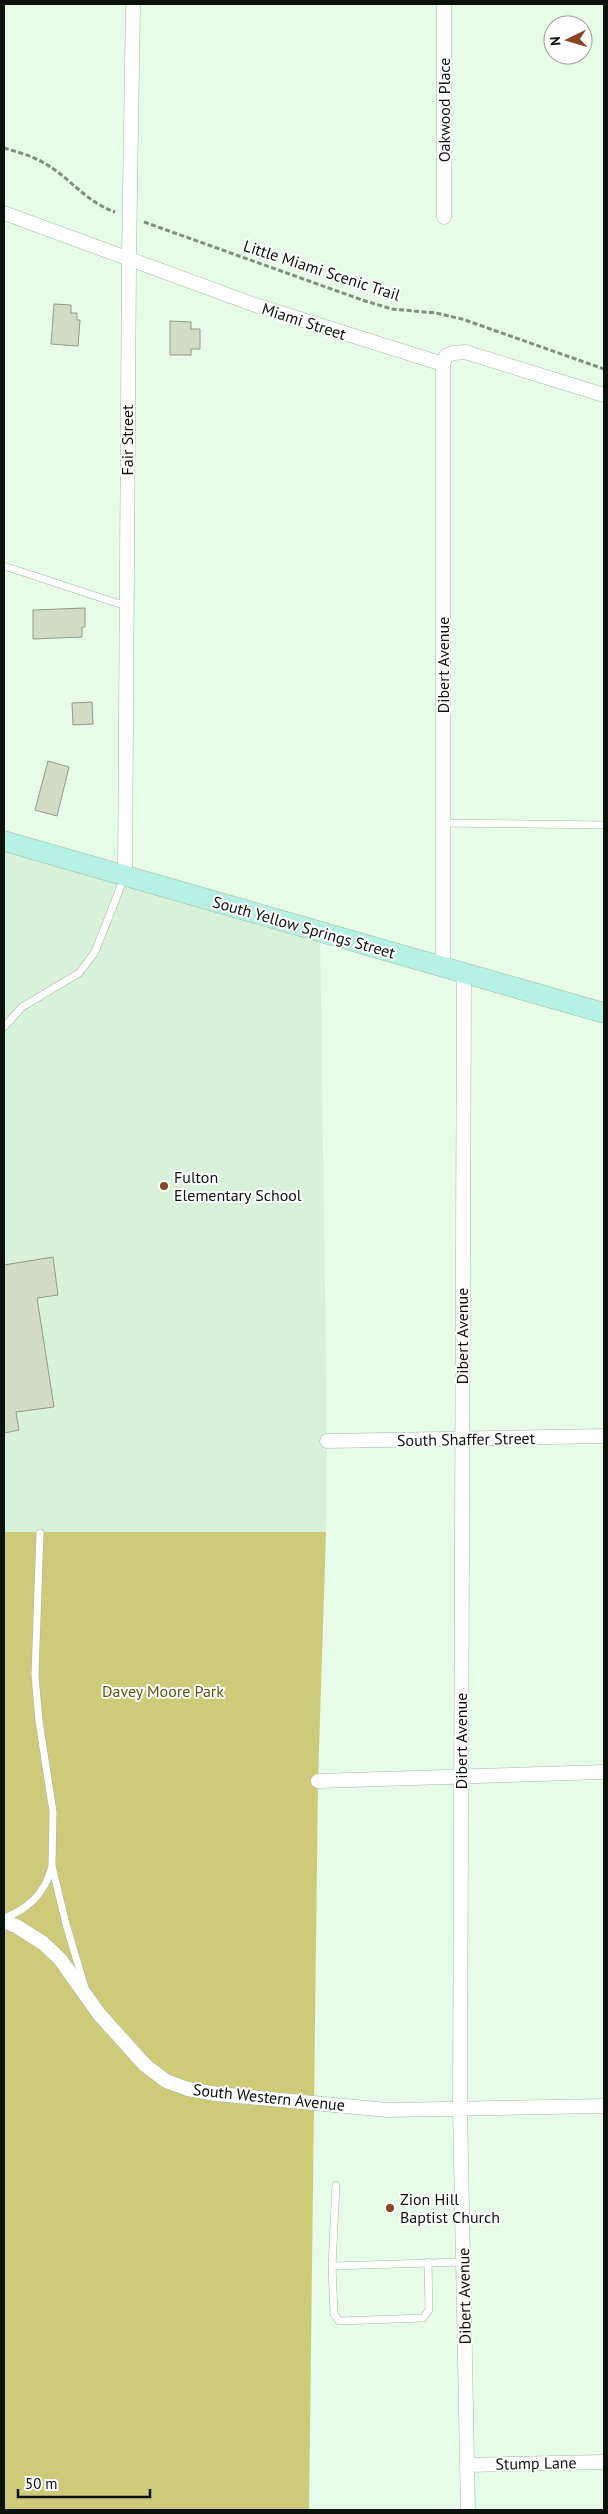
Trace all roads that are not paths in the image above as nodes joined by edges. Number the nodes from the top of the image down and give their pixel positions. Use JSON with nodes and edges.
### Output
{"nodes":[{"id":1,"x":133,"y":4,"type":"edge"},
{"id":2,"x":444,"y":4,"type":"edge"},
{"id":3,"x":4,"y":213,"type":"edge"},
{"id":4,"x":444,"y":217,"type":"dead end"},
{"id":5,"x":129,"y":257,"type":"junction"},
{"id":6,"x":443,"y":364,"type":"junction"},
{"id":7,"x":604,"y":395,"type":"edge"},
{"id":8,"x":4,"y":566,"type":"edge"},
{"id":9,"x":126,"y":606,"type":"junction"},
{"id":10,"x":443,"y":823,"type":"junction"},
{"id":11,"x":604,"y":825,"type":"edge"},
{"id":12,"x":4,"y":841,"type":"edge"},
{"id":13,"x":125,"y":876,"type":"junction"},
{"id":14,"x":443,"y":966,"type":"junction"},
{"id":15,"x":464,"y":972,"type":"junction"},
{"id":16,"x":604,"y":1013,"type":"edge"},
{"id":17,"x":4,"y":1027,"type":"edge"},
{"id":18,"x":604,"y":1436,"type":"edge"},
{"id":19,"x":462,"y":1439,"type":"junction"},
{"id":20,"x":327,"y":1441,"type":"dead end"},
{"id":21,"x":40,"y":1533,"type":"dead end"},
{"id":22,"x":604,"y":1772,"type":"edge"},
{"id":23,"x":461,"y":1776,"type":"junction"},
{"id":24,"x":318,"y":1781,"type":"dead end"},
{"id":25,"x":52,"y":1866,"type":"junction"},
{"id":26,"x":4,"y":1920,"type":"edge"},
{"id":27,"x":88,"y":1998,"type":"junction"},
{"id":28,"x":604,"y":2106,"type":"edge"},
{"id":29,"x":460,"y":2109,"type":"junction"},
{"id":30,"x":336,"y":2185,"type":"dead end"},
{"id":31,"x":428,"y":2262,"type":"junction"},
{"id":32,"x":463,"y":2262,"type":"junction"},
{"id":33,"x":332,"y":2266,"type":"junction"},
{"id":34,"x":604,"y":2462,"type":"edge"},
{"id":35,"x":467,"y":2465,"type":"junction"},
{"id":36,"x":468,"y":2510,"type":"edge"}],
"edges":[{"from":1,"to":5,"type":"street","name":"Fair Street"},
{"from":2,"to":4,"type":"street","name":"Oakwood Place"},
{"from":3,"to":5,"type":"street","name":"Miami Street"},
{"from":5,"to":6,"type":"street","name":"Miami Street"},
{"from":5,"to":9,"type":"street","name":"Fair Street"},
{"from":6,"to":7,"type":"street"},
{"from":6,"to":10,"type":"street","name":"Dibert Avenue"},
{"from":8,"to":9,"type":"lane"},
{"from":9,"to":13,"type":"street","name":"Fair Street"},
{"from":10,"to":11,"type":"lane"},
{"from":10,"to":14,"type":"street","name":"Dibert Avenue"},
{"from":12,"to":13,"type":"main road","name":"South Yellow Springs Street"},
{"from":13,"to":14,"type":"main road","name":"South Yellow Springs Street"},
{"from":13,"to":17,"type":"lane"},
{"from":14,"to":15,"type":"main road","name":"South Yellow Springs Street"},
{"from":15,"to":16,"type":"main road","name":"South Yellow Springs Street"},
{"from":15,"to":19,"type":"street","name":"Dibert Avenue"},
{"from":18,"to":19,"type":"street","name":"South Shaffer Street"},
{"from":19,"to":20,"type":"street","name":"South Shaffer Street"},
{"from":19,"to":23,"type":"street","name":"Dibert Avenue"},
{"from":21,"to":25,"type":"lane"},
{"from":22,"to":23,"type":"street"},
{"from":23,"to":24,"type":"street"},
{"from":23,"to":29,"type":"street","name":"Dibert Avenue"},
{"from":25,"to":26,"type":"lane"},
{"from":25,"to":27,"type":"lane"},
{"from":26,"to":27,"type":"street","name":"South Western Avenue"},
{"from":27,"to":29,"type":"street","name":"South Western Avenue"},
{"from":28,"to":29,"type":"street","name":"South Western Avenue"},
{"from":29,"to":32,"type":"street","name":"Dibert Avenue"},
{"from":30,"to":33,"type":"lane"},
{"from":31,"to":32,"type":"lane"},
{"from":31,"to":33,"type":"lane"},
{"from":31,"to":33,"type":"lane"},
{"from":32,"to":35,"type":"street","name":"Dibert Avenue"},
{"from":34,"to":35,"type":"street","name":"Stump Lane"},
{"from":35,"to":36,"type":"street","name":"Dibert Avenue"}]}
